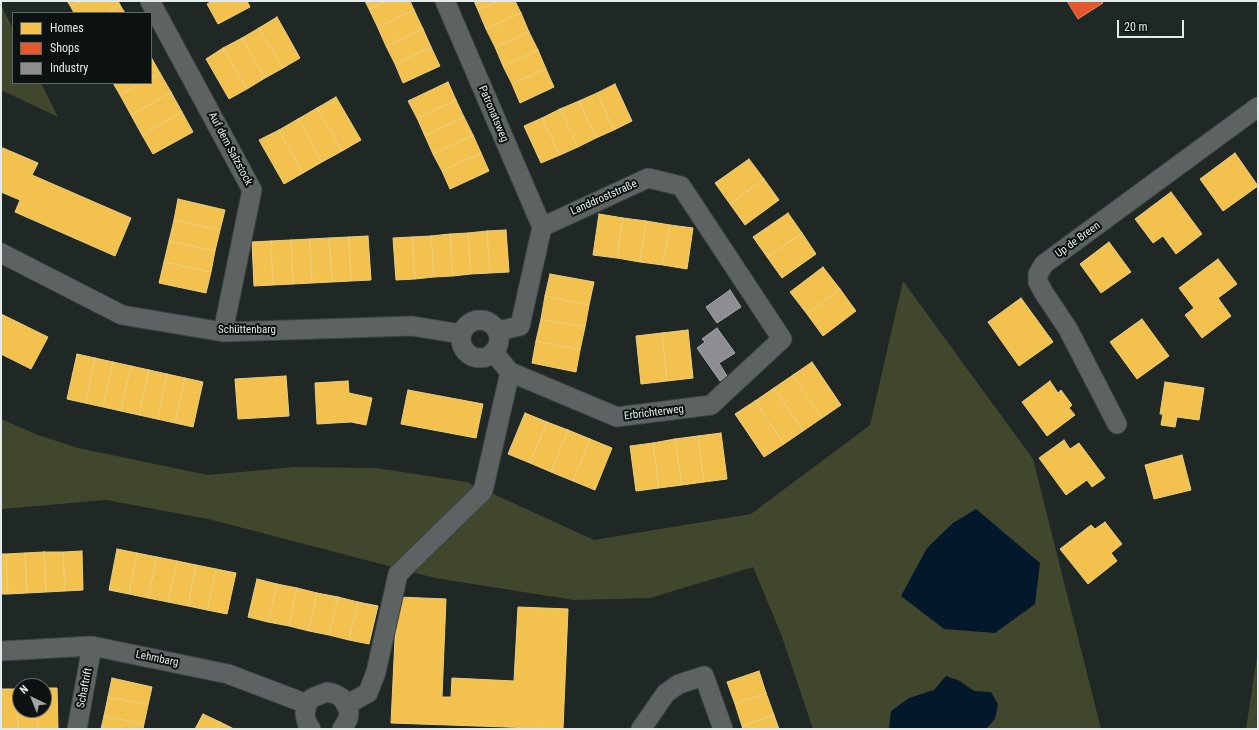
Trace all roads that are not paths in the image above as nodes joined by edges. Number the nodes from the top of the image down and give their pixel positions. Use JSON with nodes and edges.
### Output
{"nodes":[{"id":1,"x":150,"y":1,"type":"edge"},
{"id":2,"x":445,"y":1,"type":"edge"},
{"id":3,"x":1258,"y":107,"type":"edge"},
{"id":4,"x":542,"y":227,"type":"junction"},
{"id":5,"x":1,"y":253,"type":"edge"},
{"id":6,"x":498,"y":331,"type":"junction"},
{"id":7,"x":223,"y":332,"type":"junction"},
{"id":8,"x":461,"y":334,"type":"junction"},
{"id":9,"x":782,"y":339,"type":"joint"},
{"id":10,"x":493,"y":352,"type":"junction"},
{"id":11,"x":510,"y":372,"type":"junction"},
{"id":12,"x":1117,"y":424,"type":"dead end"},
{"id":13,"x":92,"y":646,"type":"junction"},
{"id":14,"x":1,"y":651,"type":"edge"},
{"id":15,"x":307,"y":704,"type":"junction"},
{"id":16,"x":346,"y":705,"type":"junction"},
{"id":17,"x":77,"y":729,"type":"edge"},
{"id":18,"x":311,"y":729,"type":"edge"},
{"id":19,"x":342,"y":729,"type":"edge"},
{"id":20,"x":640,"y":729,"type":"edge"},
{"id":21,"x":723,"y":729,"type":"edge"}],
"edges":[{"from":1,"to":7,"type":"street","name":"Auf dem Salzstock"},
{"from":2,"to":4,"type":"street","name":"Patronatsweg"},
{"from":3,"to":12,"type":"street","name":"Up de Breen"},
{"from":4,"to":6,"type":"street"},
{"from":4,"to":9,"type":"street","name":"Landdroststraße"},
{"from":5,"to":7,"type":"street","name":"Schüttenbarg"},
{"from":6,"to":8,"type":"street"},
{"from":6,"to":10,"type":"street"},
{"from":7,"to":8,"type":"street","name":"Schüttenbarg"},
{"from":8,"to":10,"type":"street"},
{"from":9,"to":11,"type":"street","name":"Erbrichterweg"},
{"from":10,"to":11,"type":"street","name":"Erbrichterweg"},
{"from":11,"to":16,"type":"street"},
{"from":13,"to":14,"type":"street","name":"Lehmbarg"},
{"from":13,"to":15,"type":"street","name":"Lehmbarg"},
{"from":13,"to":17,"type":"street","name":"Schaftrift"},
{"from":15,"to":16,"type":"street"},
{"from":15,"to":18,"type":"street"},
{"from":16,"to":19,"type":"street"},
{"from":20,"to":21,"type":"street"}]}
